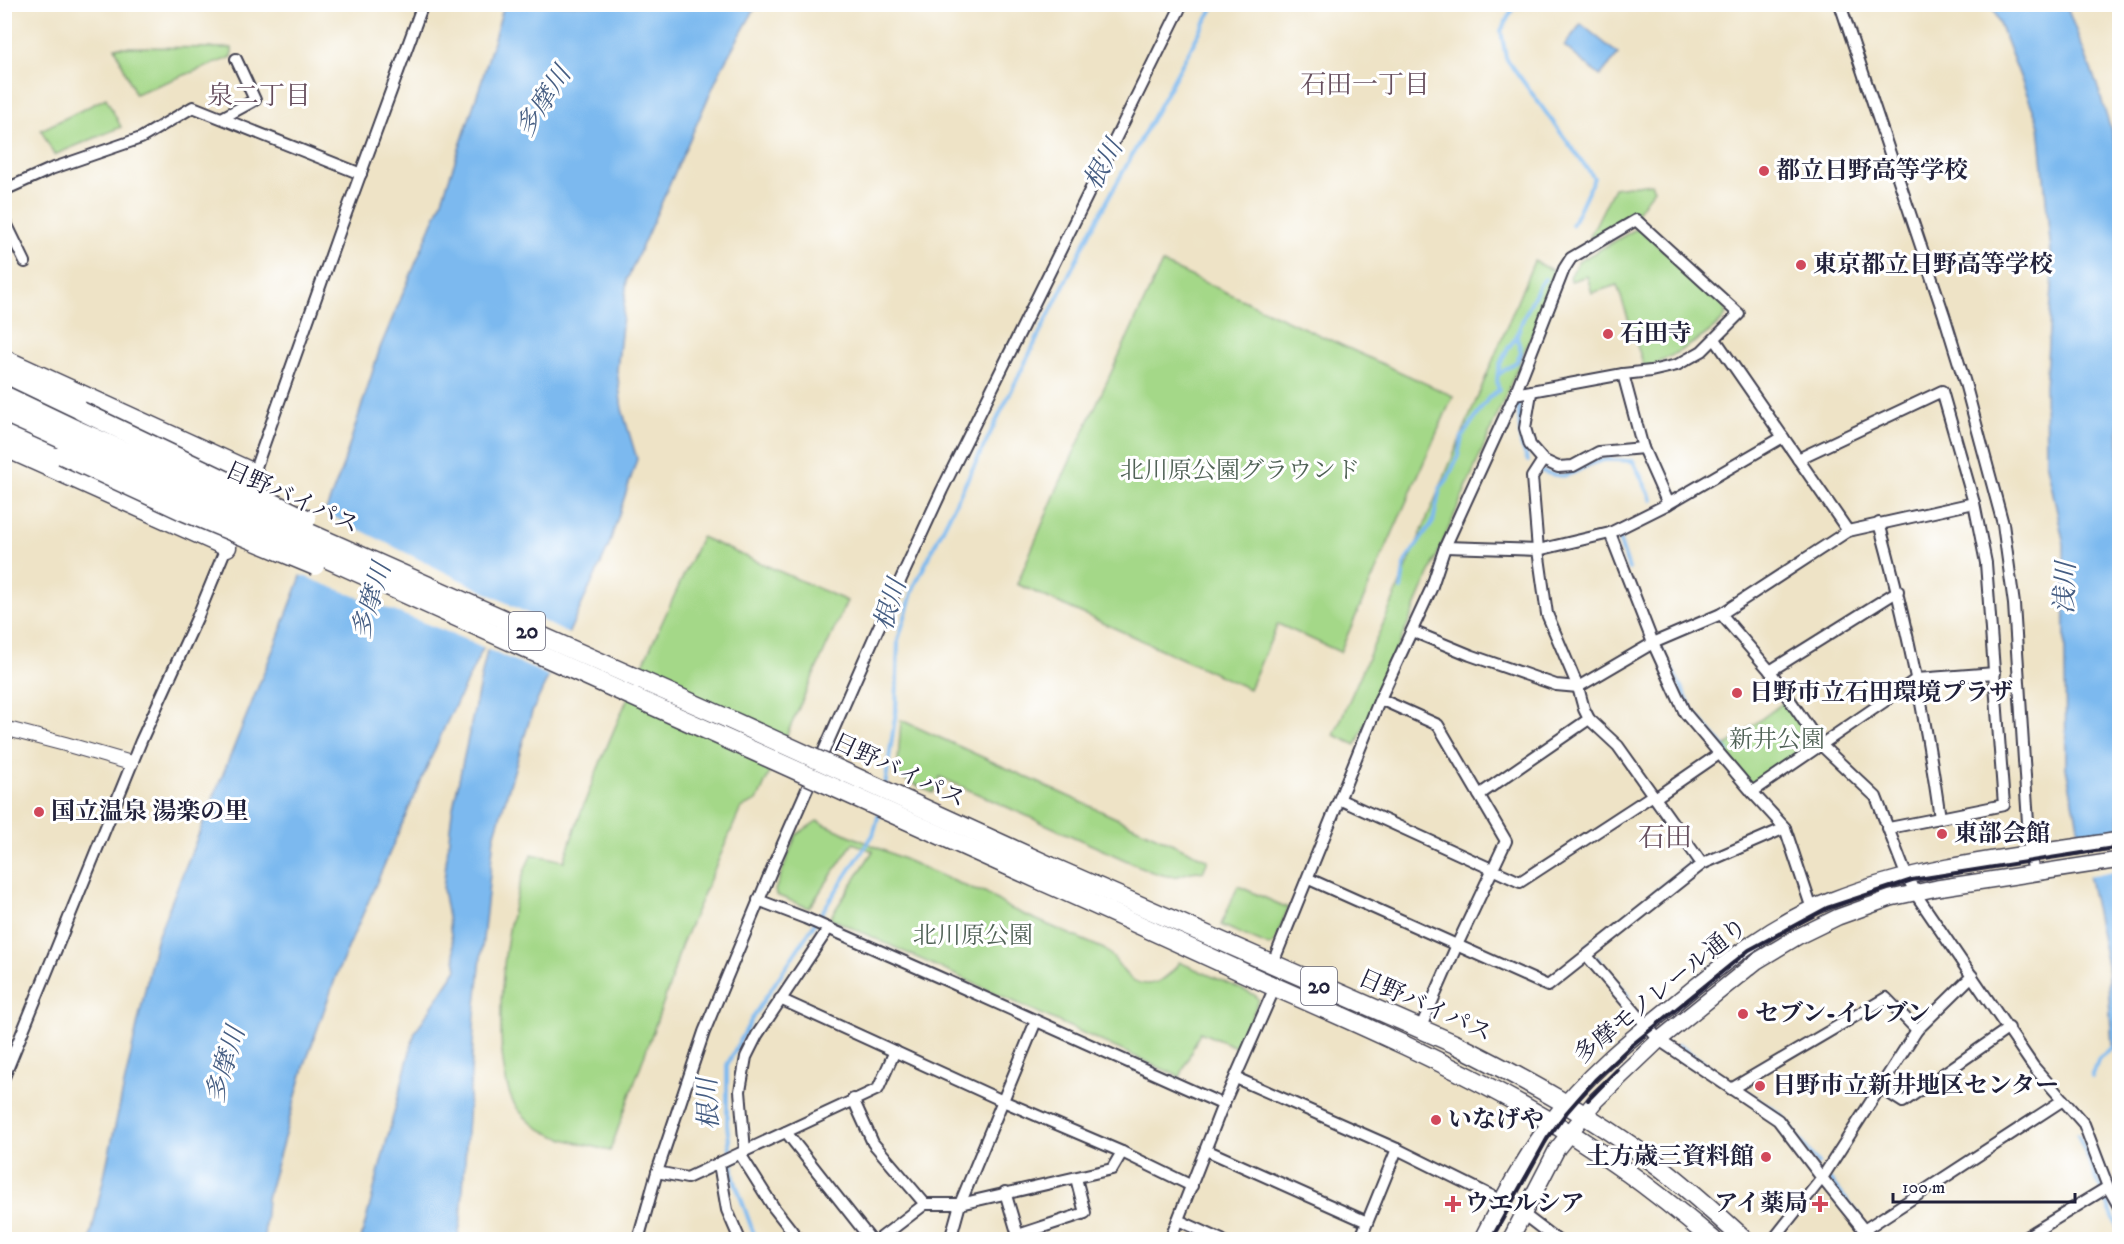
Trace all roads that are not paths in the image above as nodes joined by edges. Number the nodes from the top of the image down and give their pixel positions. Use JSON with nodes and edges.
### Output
{"nodes":[{"id":1,"x":423,"y":4,"type":"edge"},
{"id":2,"x":1182,"y":4,"type":"edge"},
{"id":3,"x":1840,"y":4,"type":"edge"},
{"id":4,"x":236,"y":59,"type":"dead end"},
{"id":5,"x":222,"y":118,"type":"junction"},
{"id":6,"x":361,"y":174,"type":"junction"},
{"id":7,"x":4,"y":190,"type":"edge"},
{"id":8,"x":4,"y":219,"type":"edge"},
{"id":9,"x":25,"y":262,"type":"dead end"},
{"id":10,"x":1715,"y":339,"type":"junction"},
{"id":11,"x":4,"y":359,"type":"edge"},
{"id":12,"x":1623,"y":374,"type":"junction"},
{"id":13,"x":4,"y":376,"type":"edge"},
{"id":14,"x":1531,"y":393,"type":"junction"},
{"id":15,"x":1515,"y":394,"type":"junction"},
{"id":16,"x":4,"y":395,"type":"edge"},
{"id":17,"x":4,"y":413,"type":"edge"},
{"id":18,"x":4,"y":428,"type":"edge"},
{"id":19,"x":1783,"y":437,"type":"junction"},
{"id":20,"x":4,"y":447,"type":"edge"},
{"id":21,"x":1643,"y":448,"type":"junction"},
{"id":22,"x":1798,"y":459,"type":"junction"},
{"id":23,"x":1543,"y":460,"type":"junction"},
{"id":24,"x":254,"y":473,"type":"junction"},
{"id":25,"x":1974,"y":503,"type":"junction"},
{"id":26,"x":1668,"y":504,"type":"junction"},
{"id":27,"x":1880,"y":524,"type":"junction"},
{"id":28,"x":1848,"y":531,"type":"junction"},
{"id":29,"x":1610,"y":533,"type":"junction"},
{"id":30,"x":227,"y":547,"type":"junction"},
{"id":31,"x":1444,"y":547,"type":"junction"},
{"id":32,"x":1538,"y":550,"type":"junction"},
{"id":33,"x":1898,"y":591,"type":"junction"},
{"id":34,"x":435,"y":599,"type":"junction"},
{"id":35,"x":1721,"y":614,"type":"junction"},
{"id":36,"x":1412,"y":631,"type":"junction"},
{"id":37,"x":1653,"y":643,"type":"junction"},
{"id":38,"x":1770,"y":671,"type":"junction"},
{"id":39,"x":1995,"y":673,"type":"junction"},
{"id":40,"x":1917,"y":679,"type":"junction"},
{"id":41,"x":1578,"y":687,"type":"junction"},
{"id":42,"x":1380,"y":699,"type":"junction"},
{"id":43,"x":1589,"y":719,"type":"junction"},
{"id":44,"x":4,"y":728,"type":"edge"},
{"id":45,"x":1820,"y":744,"type":"junction"},
{"id":46,"x":1719,"y":754,"type":"junction"},
{"id":47,"x":131,"y":764,"type":"junction"},
{"id":48,"x":1752,"y":792,"type":"junction"},
{"id":49,"x":1479,"y":795,"type":"junction"},
{"id":50,"x":1654,"y":797,"type":"junction"},
{"id":51,"x":1341,"y":800,"type":"junction"},
{"id":52,"x":1940,"y":818,"type":"junction"},
{"id":53,"x":1785,"y":828,"type":"junction"},
{"id":54,"x":1889,"y":828,"type":"junction"},
{"id":55,"x":2120,"y":840,"type":"edge"},
{"id":56,"x":2034,"y":853,"type":"junction"},
{"id":57,"x":2120,"y":860,"type":"edge"},
{"id":58,"x":1702,"y":864,"type":"junction"},
{"id":59,"x":1493,"y":869,"type":"junction"},
{"id":60,"x":2037,"y":872,"type":"junction"},
{"id":61,"x":1047,"y":874,"type":"junction"},
{"id":62,"x":1907,"y":876,"type":"junction"},
{"id":63,"x":1309,"y":879,"type":"junction"},
{"id":64,"x":1915,"y":892,"type":"junction"},
{"id":65,"x":758,"y":900,"type":"junction"},
{"id":66,"x":1812,"y":909,"type":"junction"},
{"id":67,"x":825,"y":927,"type":"junction"},
{"id":68,"x":1457,"y":945,"type":"junction"},
{"id":69,"x":1587,"y":956,"type":"junction"},
{"id":70,"x":1272,"y":965,"type":"junction"},
{"id":71,"x":1972,"y":976,"type":"junction"},
{"id":72,"x":1275,"y":987,"type":"junction"},
{"id":73,"x":780,"y":999,"type":"junction"},
{"id":74,"x":1036,"y":1021,"type":"junction"},
{"id":75,"x":1645,"y":1027,"type":"junction"},
{"id":76,"x":2009,"y":1028,"type":"junction"},
{"id":77,"x":1420,"y":1029,"type":"junction"},
{"id":78,"x":1917,"y":1030,"type":"junction"},
{"id":79,"x":1659,"y":1040,"type":"junction"},
{"id":80,"x":895,"y":1052,"type":"junction"},
{"id":81,"x":4,"y":1077,"type":"edge"},
{"id":82,"x":1236,"y":1078,"type":"junction"},
{"id":83,"x":1881,"y":1088,"type":"junction"},
{"id":84,"x":1731,"y":1089,"type":"junction"},
{"id":85,"x":853,"y":1099,"type":"junction"},
{"id":86,"x":2063,"y":1100,"type":"junction"},
{"id":87,"x":1003,"y":1101,"type":"junction"},
{"id":88,"x":1565,"y":1103,"type":"junction"},
{"id":89,"x":1224,"y":1105,"type":"junction"},
{"id":90,"x":1584,"y":1114,"type":"junction"},
{"id":91,"x":1550,"y":1122,"type":"junction"},
{"id":92,"x":786,"y":1132,"type":"junction"},
{"id":93,"x":1569,"y":1133,"type":"junction"},
{"id":94,"x":1397,"y":1149,"type":"junction"},
{"id":95,"x":1206,"y":1150,"type":"junction"},
{"id":96,"x":1122,"y":1152,"type":"junction"},
{"id":97,"x":741,"y":1154,"type":"junction"},
{"id":98,"x":720,"y":1164,"type":"junction"},
{"id":99,"x":657,"y":1172,"type":"junction"},
{"id":100,"x":1076,"y":1178,"type":"junction"},
{"id":101,"x":1822,"y":1179,"type":"junction"},
{"id":102,"x":1192,"y":1186,"type":"junction"},
{"id":103,"x":2107,"y":1187,"type":"junction"},
{"id":104,"x":1005,"y":1192,"type":"junction"},
{"id":105,"x":1502,"y":1201,"type":"junction"},
{"id":106,"x":925,"y":1204,"type":"junction"},
{"id":107,"x":960,"y":1204,"type":"junction"},
{"id":108,"x":2120,"y":1208,"type":"edge"},
{"id":109,"x":1523,"y":1214,"type":"junction"},
{"id":110,"x":1179,"y":1220,"type":"junction"},
{"id":111,"x":1367,"y":1222,"type":"junction"},
{"id":112,"x":1863,"y":1230,"type":"junction"},
{"id":113,"x":1019,"y":1237,"type":"edge"},
{"id":114,"x":638,"y":1239,"type":"edge"},
{"id":115,"x":740,"y":1239,"type":"edge"},
{"id":116,"x":799,"y":1239,"type":"edge"},
{"id":117,"x":870,"y":1239,"type":"edge"},
{"id":118,"x":878,"y":1239,"type":"edge"},
{"id":119,"x":950,"y":1239,"type":"edge"},
{"id":120,"x":1167,"y":1239,"type":"edge"},
{"id":121,"x":1222,"y":1239,"type":"edge"},
{"id":122,"x":1360,"y":1239,"type":"edge"},
{"id":123,"x":1481,"y":1239,"type":"edge"},
{"id":124,"x":1510,"y":1239,"type":"edge"},
{"id":125,"x":1557,"y":1239,"type":"edge"},
{"id":126,"x":1713,"y":1239,"type":"edge"},
{"id":127,"x":1745,"y":1239,"type":"edge"},
{"id":128,"x":1773,"y":1239,"type":"edge"},
{"id":129,"x":1872,"y":1239,"type":"edge"},
{"id":130,"x":2021,"y":1239,"type":"edge"}],
"edges":[{"from":1,"to":6,"type":"street"},
{"from":2,"to":65,"type":"street"},
{"from":3,"to":56,"type":"street"},
{"from":4,"to":5,"type":"street"},
{"from":5,"to":6,"type":"street"},
{"from":5,"to":7,"type":"street"},
{"from":6,"to":24,"type":"street"},
{"from":8,"to":9,"type":"street"},
{"from":10,"to":12,"type":"street"},
{"from":10,"to":15,"type":"street"},
{"from":10,"to":19,"type":"street"},
{"from":11,"to":24,"type":"highway"},
{"from":12,"to":14,"type":"street"},
{"from":12,"to":21,"type":"street"},
{"from":13,"to":34,"type":"highway","bridge":true},
{"from":14,"to":15,"type":"street"},
{"from":14,"to":23,"type":"street"},
{"from":15,"to":31,"type":"street"},
{"from":16,"to":34,"type":"highway","name":"日野バイパス","number":"20","bridge":true},
{"from":17,"to":34,"type":"highway","name":"日野バイパス","number":"20","bridge":true},
{"from":18,"to":34,"type":"highway","bridge":true},
{"from":19,"to":22,"type":"street"},
{"from":19,"to":26,"type":"street"},
{"from":20,"to":30,"type":"highway"},
{"from":21,"to":23,"type":"street"},
{"from":21,"to":26,"type":"street"},
{"from":22,"to":25,"type":"street"},
{"from":22,"to":28,"type":"street"},
{"from":23,"to":32,"type":"street"},
{"from":24,"to":30,"type":"street"},
{"from":25,"to":27,"type":"street"},
{"from":25,"to":39,"type":"street"},
{"from":26,"to":29,"type":"street"},
{"from":27,"to":28,"type":"street"},
{"from":27,"to":33,"type":"street"},
{"from":28,"to":35,"type":"street"},
{"from":29,"to":32,"type":"street"},
{"from":29,"to":37,"type":"street"},
{"from":30,"to":47,"type":"street"},
{"from":31,"to":32,"type":"street"},
{"from":31,"to":36,"type":"street"},
{"from":32,"to":41,"type":"street"},
{"from":33,"to":38,"type":"street"},
{"from":33,"to":40,"type":"street"},
{"from":34,"to":61,"type":"highway","name":"日野バイパス","number":"20","bridge":true},
{"from":35,"to":37,"type":"street"},
{"from":35,"to":38,"type":"street"},
{"from":36,"to":41,"type":"street"},
{"from":36,"to":42,"type":"street"},
{"from":37,"to":41,"type":"street"},
{"from":37,"to":46,"type":"street"},
{"from":38,"to":45,"type":"street"},
{"from":39,"to":40,"type":"street"},
{"from":39,"to":52,"type":"street"},
{"from":40,"to":45,"type":"street"},
{"from":40,"to":52,"type":"street"},
{"from":41,"to":43,"type":"street"},
{"from":42,"to":49,"type":"street"},
{"from":42,"to":51,"type":"street"},
{"from":43,"to":49,"type":"street"},
{"from":43,"to":50,"type":"street"},
{"from":44,"to":47,"type":"street"},
{"from":45,"to":48,"type":"street"},
{"from":45,"to":54,"type":"street"},
{"from":46,"to":48,"type":"street"},
{"from":46,"to":50,"type":"street"},
{"from":47,"to":81,"type":"street"},
{"from":48,"to":53,"type":"street"},
{"from":49,"to":59,"type":"street"},
{"from":50,"to":58,"type":"street"},
{"from":50,"to":59,"type":"street"},
{"from":51,"to":59,"type":"street"},
{"from":51,"to":63,"type":"street"},
{"from":52,"to":54,"type":"street"},
{"from":53,"to":58,"type":"street"},
{"from":53,"to":66,"type":"street"},
{"from":54,"to":62,"type":"street"},
{"from":55,"to":56,"type":"main road","name":"多摩モノレール通り"},
{"from":56,"to":60,"type":"street"},
{"from":56,"to":62,"type":"main road","name":"多摩モノレール通り"},
{"from":57,"to":60,"type":"main road","name":"多摩モノレール通り"},
{"from":58,"to":69,"type":"street"},
{"from":59,"to":68,"type":"street"},
{"from":60,"to":64,"type":"main road","name":"多摩モノレール通り"},
{"from":61,"to":70,"type":"highway","name":"日野バイパス","number":"20"},
{"from":61,"to":72,"type":"highway","name":"日野バイパス","number":"20"},
{"from":62,"to":64,"type":"street"},
{"from":62,"to":66,"type":"main road","name":"多摩モノレール通り"},
{"from":63,"to":68,"type":"street"},
{"from":63,"to":70,"type":"street"},
{"from":64,"to":71,"type":"street"},
{"from":64,"to":79,"type":"main road","name":"多摩モノレール通り"},
{"from":65,"to":67,"type":"street"},
{"from":65,"to":99,"type":"street"},
{"from":66,"to":75,"type":"main road","name":"多摩モノレール通り"},
{"from":67,"to":73,"type":"street"},
{"from":67,"to":74,"type":"street"},
{"from":68,"to":69,"type":"street"},
{"from":68,"to":77,"type":"street"},
{"from":69,"to":75,"type":"street"},
{"from":70,"to":77,"type":"highway","name":"日野バイパス","number":"20"},
{"from":71,"to":76,"type":"street"},
{"from":71,"to":78,"type":"street"},
{"from":72,"to":82,"type":"street"},
{"from":72,"to":91,"type":"highway","name":"日野バイパス","number":"20"},
{"from":73,"to":80,"type":"street"},
{"from":73,"to":97,"type":"street"},
{"from":74,"to":87,"type":"street"},
{"from":74,"to":89,"type":"street"},
{"from":75,"to":79,"type":"street"},
{"from":75,"to":88,"type":"main road","name":"多摩モノレール通り"},
{"from":76,"to":83,"type":"street"},
{"from":76,"to":86,"type":"street"},
{"from":77,"to":88,"type":"highway","name":"日野バイパス","number":"20"},
{"from":78,"to":83,"type":"street"},
{"from":78,"to":84,"type":"street"},
{"from":79,"to":84,"type":"street"},
{"from":79,"to":90,"type":"main road","name":"多摩モノレール通り"},
{"from":80,"to":85,"type":"street"},
{"from":80,"to":87,"type":"street"},
{"from":82,"to":89,"type":"street"},
{"from":82,"to":94,"type":"street"},
{"from":83,"to":101,"type":"street"},
{"from":84,"to":101,"type":"street"},
{"from":85,"to":92,"type":"street"},
{"from":85,"to":106,"type":"street"},
{"from":86,"to":103,"type":"street"},
{"from":86,"to":112,"type":"street"},
{"from":87,"to":96,"type":"street"},
{"from":87,"to":107,"type":"street"},
{"from":88,"to":90,"type":"highway","name":"日野バイパス","number":"20"},
{"from":88,"to":91,"type":"main road","name":"多摩モノレール通り"},
{"from":89,"to":95,"type":"street"},
{"from":90,"to":93,"type":"main road","name":"多摩モノレール通り"},
{"from":90,"to":127,"type":"highway","name":"日野バイパス","number":"20"},
{"from":91,"to":93,"type":"highway","name":"日野バイパス","number":"20"},
{"from":91,"to":105,"type":"main road","name":"多摩モノレール通り"},
{"from":92,"to":97,"type":"street"},
{"from":92,"to":117,"type":"street"},
{"from":93,"to":109,"type":"main road","name":"多摩モノレール通り"},
{"from":93,"to":126,"type":"highway","name":"日野バイパス","number":"20"},
{"from":94,"to":105,"type":"street"},
{"from":94,"to":111,"type":"street"},
{"from":95,"to":102,"type":"street"},
{"from":95,"to":111,"type":"street"},
{"from":96,"to":100,"type":"street"},
{"from":96,"to":102,"type":"street"},
{"from":97,"to":98,"type":"street"},
{"from":97,"to":116,"type":"street"},
{"from":98,"to":99,"type":"street"},
{"from":98,"to":115,"type":"street"},
{"from":99,"to":114,"type":"street"},
{"from":100,"to":104,"type":"street"},
{"from":100,"to":113,"type":"street"},
{"from":101,"to":112,"type":"street"},
{"from":101,"to":128,"type":"street"},
{"from":102,"to":110,"type":"street"},
{"from":103,"to":108,"type":"street"},
{"from":103,"to":130,"type":"street"},
{"from":104,"to":107,"type":"street"},
{"from":104,"to":113,"type":"street"},
{"from":105,"to":123,"type":"main road","name":"多摩モノレール通り"},
{"from":106,"to":107,"type":"street"},
{"from":106,"to":118,"type":"street"},
{"from":107,"to":119,"type":"street"},
{"from":109,"to":124,"type":"main road","name":"多摩モノレール通り"},
{"from":109,"to":125,"type":"street"},
{"from":110,"to":120,"type":"street"},
{"from":110,"to":121,"type":"street"},
{"from":111,"to":122,"type":"street"},
{"from":112,"to":129,"type":"street"}]}
